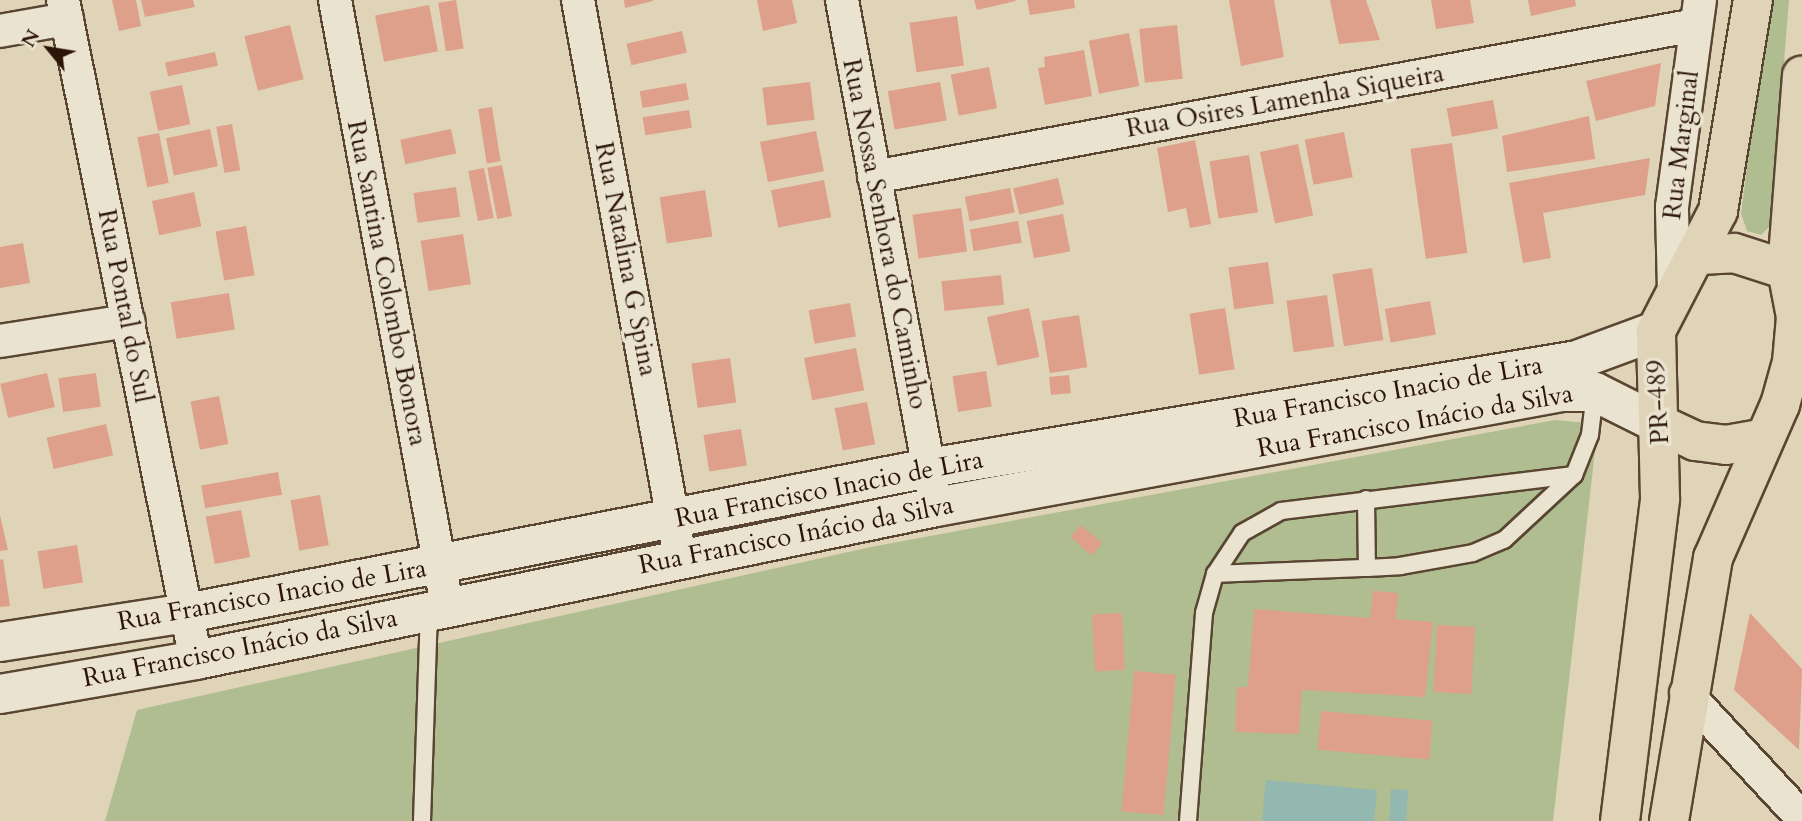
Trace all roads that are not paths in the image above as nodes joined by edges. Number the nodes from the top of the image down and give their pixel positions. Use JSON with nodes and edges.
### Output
{"nodes":[{"id":1,"x":335,"y":0,"type":"edge"},
{"id":2,"x":578,"y":0,"type":"edge"},
{"id":3,"x":842,"y":0,"type":"edge"},
{"id":4,"x":1753,"y":0,"type":"edge"},
{"id":5,"x":65,"y":10,"type":"edge"},
{"id":6,"x":1698,"y":12,"type":"edge"},
{"id":7,"x":0,"y":31,"type":"edge"},
{"id":8,"x":1802,"y":76,"type":"edge"},
{"id":9,"x":874,"y":177,"type":"junction"},
{"id":10,"x":1700,"y":255,"type":"junction"},
{"id":11,"x":1794,"y":267,"type":"edge"},
{"id":12,"x":1674,"y":291,"type":"junction"},
{"id":13,"x":128,"y":321,"type":"junction"},
{"id":14,"x":1656,"y":331,"type":"junction"},
{"id":15,"x":0,"y":341,"type":"edge"},
{"id":16,"x":1797,"y":370,"type":"edge"},
{"id":17,"x":1595,"y":392,"type":"junction"},
{"id":18,"x":1661,"y":425,"type":"junction"},
{"id":19,"x":1761,"y":439,"type":"junction"},
{"id":20,"x":929,"y":468,"type":"junction"},
{"id":21,"x":1574,"y":475,"type":"junction"},
{"id":22,"x":1366,"y":499,"type":"junction"},
{"id":23,"x":936,"y":507,"type":"junction"},
{"id":24,"x":674,"y":519,"type":"junction"},
{"id":25,"x":680,"y":558,"type":"junction"},
{"id":26,"x":440,"y":565,"type":"junction"},
{"id":27,"x":1367,"y":568,"type":"junction"},
{"id":28,"x":1215,"y":574,"type":"junction"},
{"id":29,"x":438,"y":607,"type":"junction"},
{"id":30,"x":187,"y":612,"type":"junction"},
{"id":31,"x":0,"y":642,"type":"edge"},
{"id":32,"x":196,"y":660,"type":"junction"},
{"id":33,"x":1686,"y":693,"type":"junction"},
{"id":34,"x":0,"y":694,"type":"edge"},
{"id":35,"x":1802,"y":818,"type":"edge"},
{"id":36,"x":422,"y":821,"type":"edge"},
{"id":37,"x":1188,"y":821,"type":"edge"},
{"id":38,"x":1620,"y":821,"type":"edge"},
{"id":39,"x":1669,"y":821,"type":"edge"}],
"edges":[{"from":1,"to":26,"type":"street","name":"Rua Santina Colombo Bonora"},
{"from":2,"to":24,"type":"street","name":"Rua Natalina G Spina"},
{"from":3,"to":9,"type":"street","name":"Rua Nossa Senhora do Caminho"},
{"from":4,"to":10,"type":"main road","name":"PR-489","number":"PR-489"},
{"from":5,"to":7,"type":"street"},
{"from":5,"to":13,"type":"street","name":"Rua Pontal do Sul"},
{"from":6,"to":9,"type":"street","name":"Rua Osires Lamenha Siqueira"},
{"from":6,"to":12,"type":"street","name":"Rua Marginal"},
{"from":8,"to":11,"type":"main road"},
{"from":9,"to":20,"type":"street","name":"Rua Nossa Senhora do Caminho"},
{"from":10,"to":11,"type":"main road"},
{"from":10,"to":12,"type":"main road","name":"PR-489","number":"PR-489"},
{"from":11,"to":16,"type":"main road"},
{"from":12,"to":14,"type":"main road","name":"PR-489","number":"PR-489"},
{"from":13,"to":15,"type":"street"},
{"from":13,"to":30,"type":"street","name":"Rua Pontal do Sul"},
{"from":14,"to":18,"type":"main road","name":"PR-489","number":"PR-489"},
{"from":14,"to":20,"type":"street","name":"Rua Francisco Inacio de Lira"},
{"from":16,"to":19,"type":"main road"},
{"from":17,"to":18,"type":"street"},
{"from":17,"to":21,"type":"lane"},
{"from":17,"to":23,"type":"street","name":"Rua Francisco Inácio da Silva"},
{"from":18,"to":19,"type":"main road"},
{"from":18,"to":38,"type":"main road","name":"PR-489","number":"PR-489"},
{"from":19,"to":33,"type":"main road"},
{"from":20,"to":23,"type":"street","name":"Rua Nossa Senhora do Caminho"},
{"from":20,"to":24,"type":"street","name":"Rua Francisco Inacio de Lira"},
{"from":21,"to":22,"type":"lane"},
{"from":21,"to":27,"type":"lane"},
{"from":22,"to":27,"type":"lane"},
{"from":22,"to":28,"type":"lane"},
{"from":23,"to":25,"type":"street","name":"Rua Francisco Inácio da Silva"},
{"from":24,"to":25,"type":"street","name":"Rua Natalina G Spina"},
{"from":24,"to":26,"type":"street","name":"Rua Francisco Inacio de Lira"},
{"from":25,"to":29,"type":"street","name":"Rua Francisco Inácio da Silva"},
{"from":26,"to":29,"type":"street","name":"Rua Santina Colombo Bonora"},
{"from":26,"to":30,"type":"street","name":"Rua Francisco Inacio de Lira"},
{"from":27,"to":28,"type":"lane"},
{"from":28,"to":37,"type":"lane"},
{"from":29,"to":32,"type":"street","name":"Rua Francisco Inácio da Silva"},
{"from":29,"to":36,"type":"lane"},
{"from":30,"to":31,"type":"street","name":"Rua Francisco Inacio de Lira"},
{"from":30,"to":32,"type":"street","name":"Rua Pontal do Sul"},
{"from":32,"to":34,"type":"street","name":"Rua Francisco Inácio da Silva"},
{"from":33,"to":35,"type":"street"},
{"from":33,"to":39,"type":"main road"}]}
